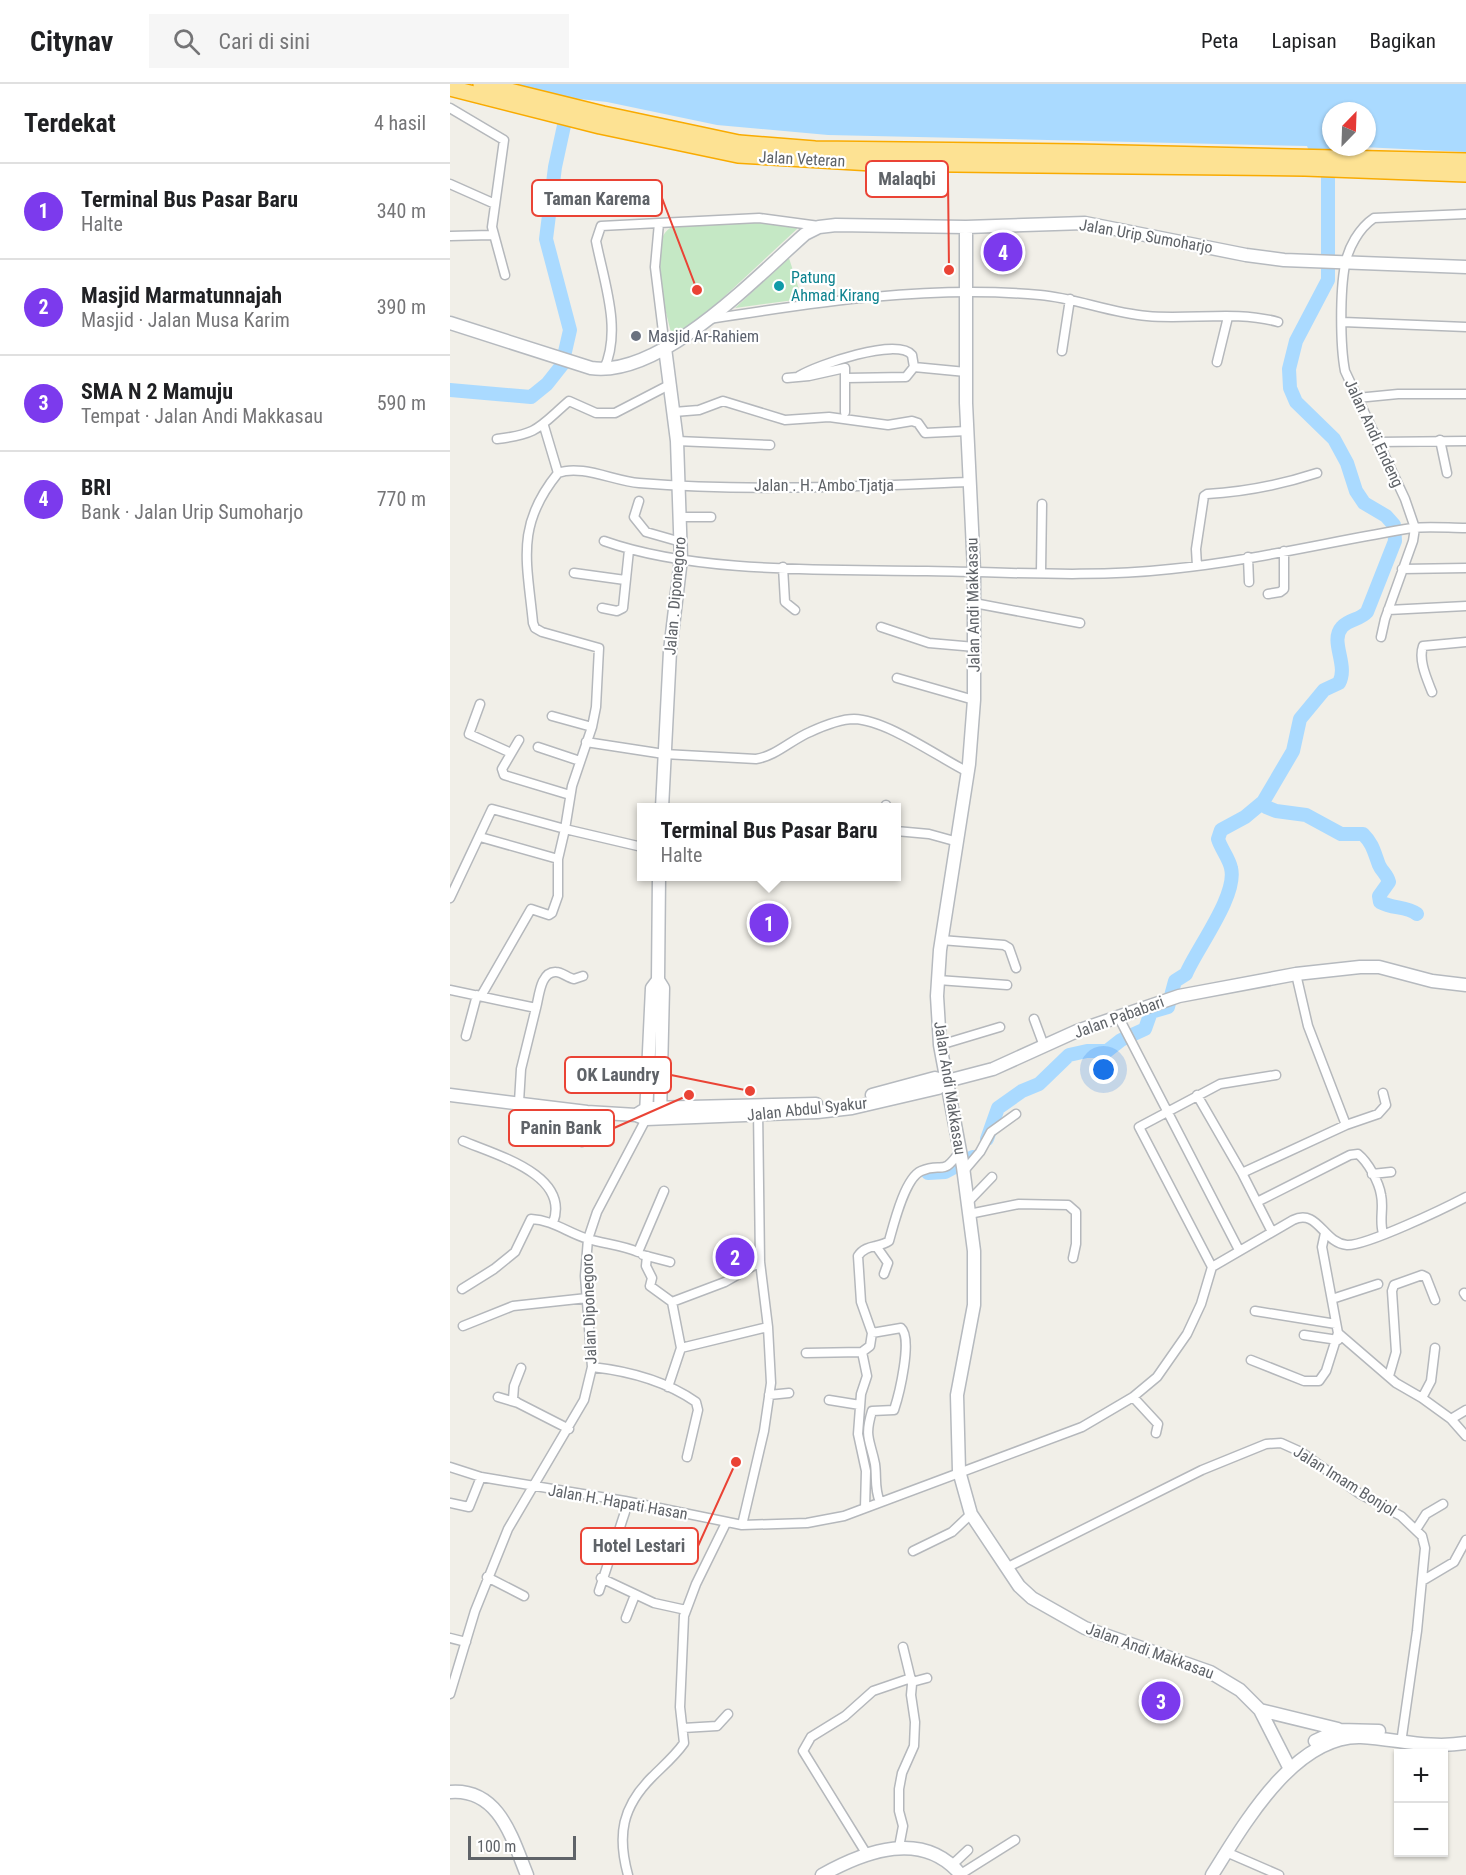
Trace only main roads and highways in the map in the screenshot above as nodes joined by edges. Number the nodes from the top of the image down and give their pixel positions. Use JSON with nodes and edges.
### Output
{"nodes":[{"id":1,"x":481,"y":84,"type":"edge"},
{"id":2,"x":450,"y":88,"type":"edge"},
{"id":3,"x":517,"y":99,"type":"junction"},
{"id":4,"x":1466,"y":161,"type":"edge"},
{"id":5,"x":1356,"y":163,"type":"junction"},
{"id":6,"x":1466,"y":174,"type":"edge"}],
"edges":[{"from":1,"to":3,"type":"highway","name":"Jalan Veteran"},
{"from":2,"to":3,"type":"highway","name":"Jalan Veteran"},
{"from":3,"to":5,"type":"highway","name":"Jalan Veteran"},
{"from":4,"to":5,"type":"highway"},
{"from":5,"to":6,"type":"highway"}]}
